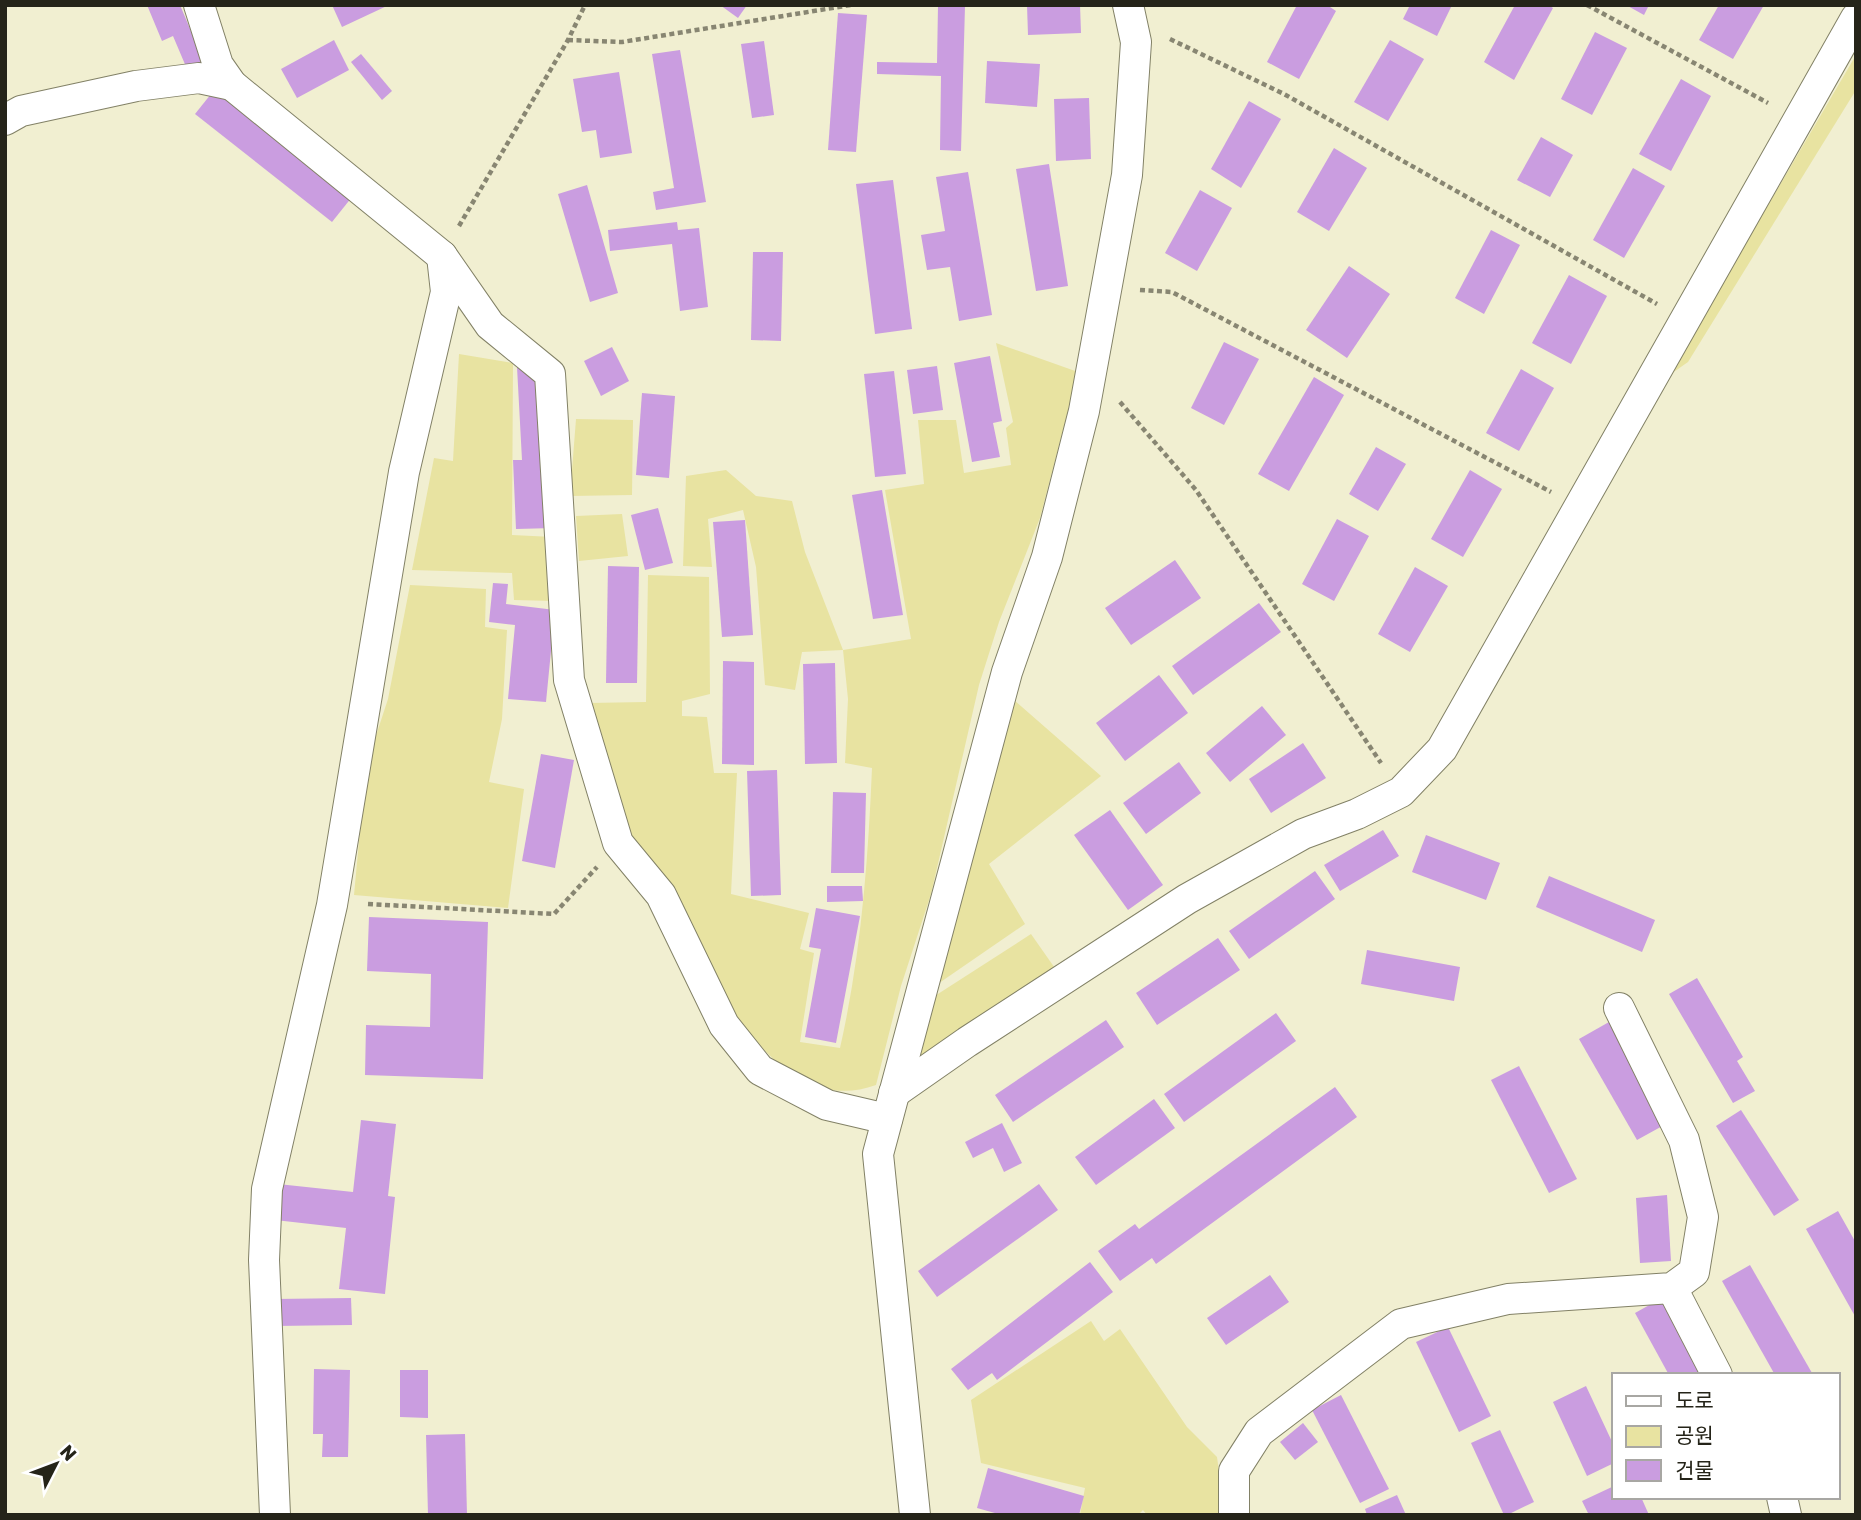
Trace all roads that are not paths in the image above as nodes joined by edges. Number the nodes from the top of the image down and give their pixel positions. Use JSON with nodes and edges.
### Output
{"nodes":[{"id":1,"x":199,"y":5,"type":"edge"},
{"id":2,"x":1130,"y":13,"type":"edge"},
{"id":3,"x":1856,"y":18,"type":"edge"},
{"id":4,"x":232,"y":85,"type":"junction"},
{"id":5,"x":5,"y":120,"type":"edge"},
{"id":6,"x":442,"y":256,"type":"junction"},
{"id":7,"x":1619,"y":1008,"type":"dead end"},
{"id":8,"x":891,"y":1106,"type":"junction"},
{"id":9,"x":1672,"y":1288,"type":"junction"},
{"id":10,"x":1716,"y":1373,"type":"edge"},
{"id":11,"x":275,"y":1515,"type":"edge"},
{"id":12,"x":915,"y":1515,"type":"edge"},
{"id":13,"x":1234,"y":1515,"type":"edge"}],
"edges":[{"from":1,"to":4,"type":"street"},
{"from":2,"to":8,"type":"street"},
{"from":3,"to":8,"type":"street"},
{"from":4,"to":5,"type":"street"},
{"from":4,"to":6,"type":"street"},
{"from":6,"to":8,"type":"street"},
{"from":6,"to":11,"type":"street"},
{"from":7,"to":9,"type":"street"},
{"from":8,"to":12,"type":"street"},
{"from":9,"to":10,"type":"street"},
{"from":9,"to":13,"type":"street"}]}
